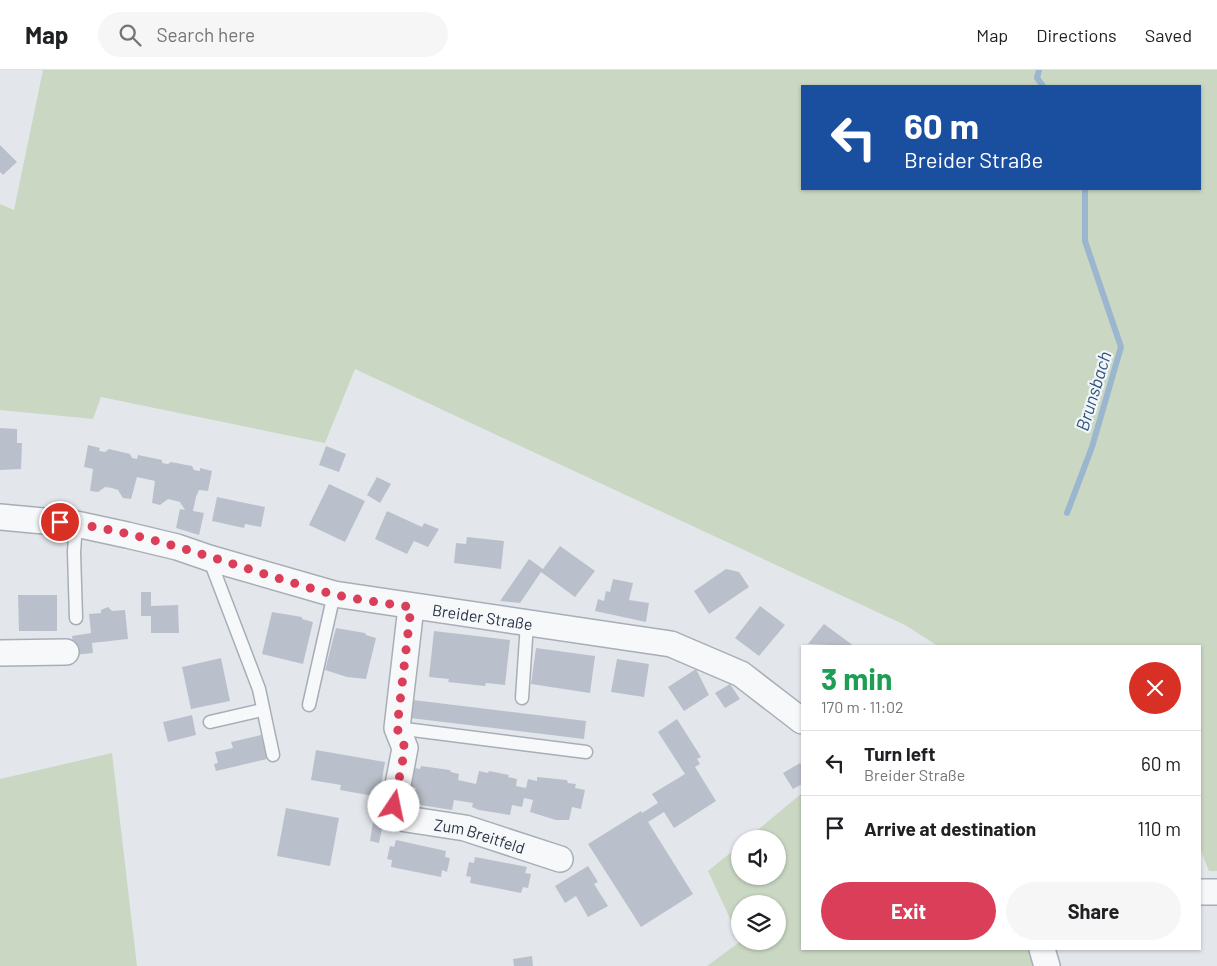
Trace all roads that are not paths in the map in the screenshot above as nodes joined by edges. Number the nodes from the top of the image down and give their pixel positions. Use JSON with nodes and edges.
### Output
{"nodes":[{"id":1,"x":0,"y":517,"type":"edge"},
{"id":2,"x":76,"y":524,"type":"junction"},
{"id":3,"x":209,"y":558,"type":"junction"},
{"id":4,"x":334,"y":594,"type":"junction"},
{"id":5,"x":411,"y":607,"type":"junction"},
{"id":6,"x":76,"y":618,"type":"dead end"},
{"id":7,"x":526,"y":623,"type":"junction"},
{"id":8,"x":66,"y":652,"type":"dead end"},
{"id":9,"x":0,"y":653,"type":"edge"},
{"id":10,"x":522,"y":698,"type":"dead end"},
{"id":11,"x":309,"y":705,"type":"dead end"},
{"id":12,"x":262,"y":710,"type":"junction"},
{"id":13,"x":801,"y":720,"type":"edge"},
{"id":14,"x":210,"y":722,"type":"dead end"},
{"id":15,"x":397,"y":728,"type":"junction"},
{"id":16,"x":586,"y":752,"type":"dead end"},
{"id":17,"x":273,"y":755,"type":"dead end"},
{"id":18,"x":560,"y":859,"type":"dead end"},
{"id":19,"x":1201,"y":892,"type":"edge"},
{"id":20,"x":1217,"y":892,"type":"edge"},
{"id":21,"x":1042,"y":950,"type":"edge"},
{"id":22,"x":1047,"y":966,"type":"edge"}],
"edges":[{"from":1,"to":2,"type":"street","name":"Breider Straße"},
{"from":2,"to":3,"type":"street","name":"Breider Straße"},
{"from":2,"to":6,"type":"lane"},
{"from":3,"to":4,"type":"street","name":"Breider Straße"},
{"from":3,"to":12,"type":"lane"},
{"from":4,"to":5,"type":"street","name":"Breider Straße"},
{"from":4,"to":11,"type":"lane"},
{"from":5,"to":7,"type":"street","name":"Breider Straße"},
{"from":5,"to":15,"type":"street","name":"Zum Breitfeld"},
{"from":7,"to":10,"type":"lane"},
{"from":7,"to":13,"type":"street","name":"Breider Straße"},
{"from":8,"to":9,"type":"street"},
{"from":12,"to":14,"type":"lane"},
{"from":12,"to":17,"type":"lane"},
{"from":15,"to":16,"type":"lane"},
{"from":15,"to":18,"type":"street","name":"Zum Breitfeld"},
{"from":19,"to":20,"type":"street"},
{"from":21,"to":22,"type":"street"}]}
